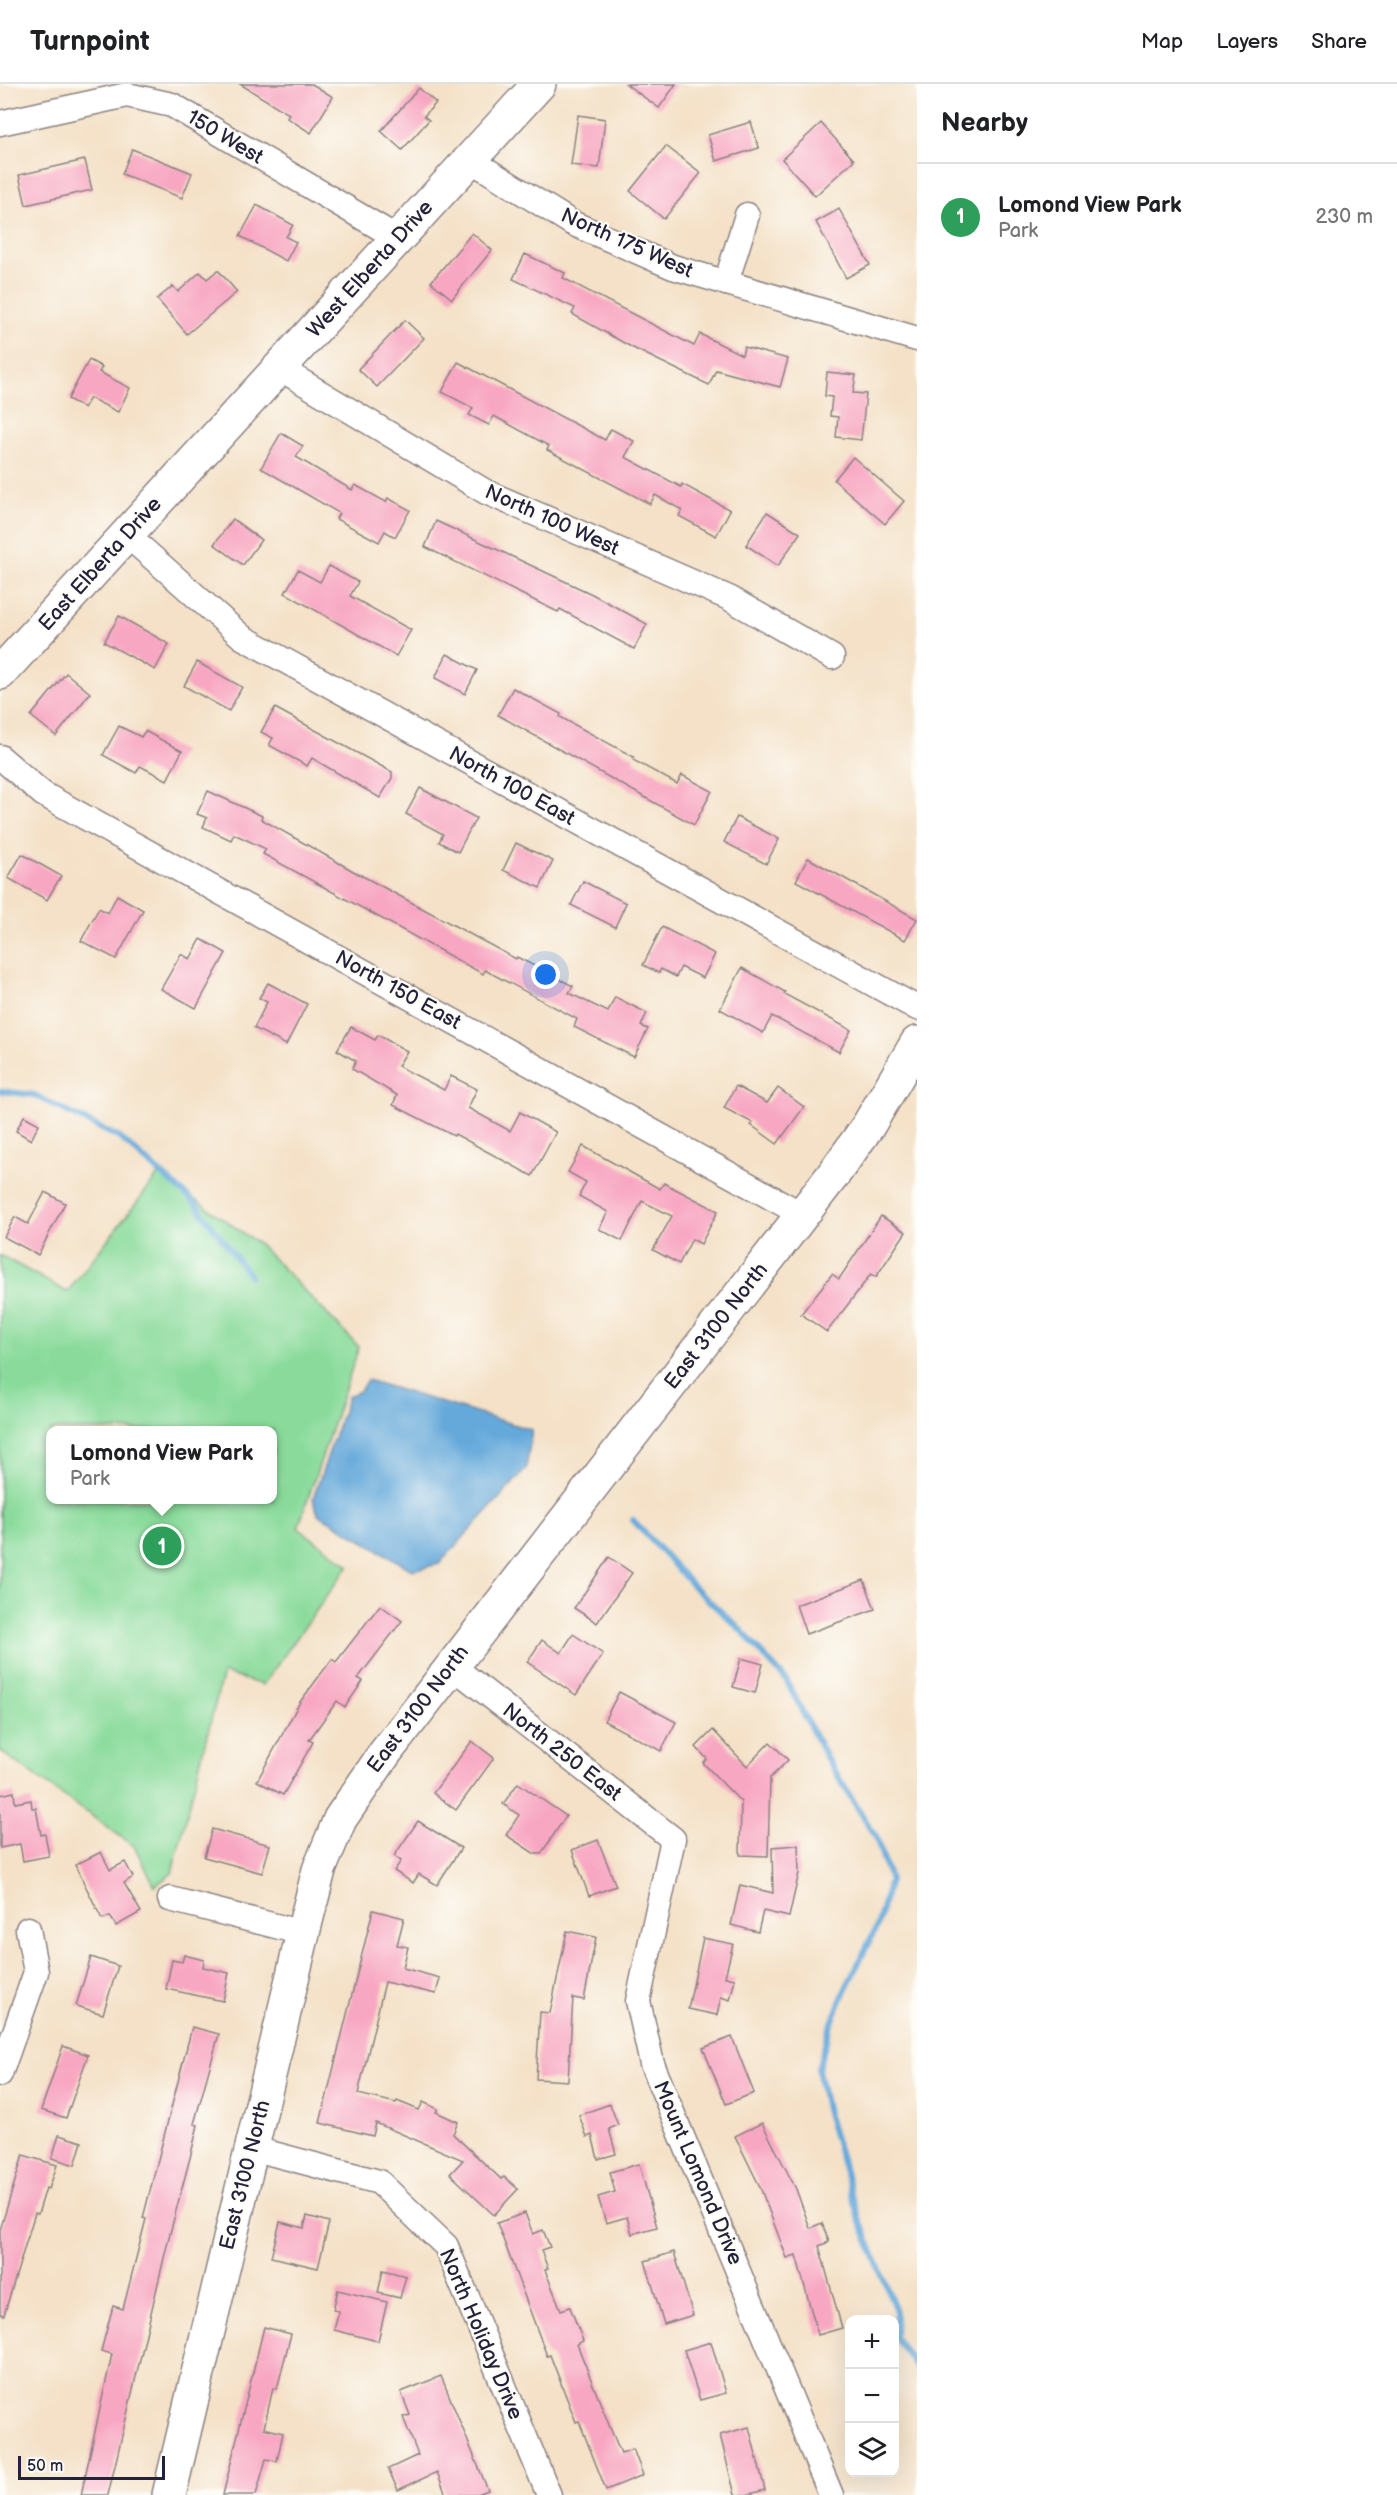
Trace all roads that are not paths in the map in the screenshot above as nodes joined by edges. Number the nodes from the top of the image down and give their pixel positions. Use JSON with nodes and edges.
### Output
{"nodes":[{"id":1,"x":539,"y":84,"type":"edge"},
{"id":2,"x":0,"y":123,"type":"edge"},
{"id":3,"x":469,"y":159,"type":"junction"},
{"id":4,"x":747,"y":215,"type":"dead end"},
{"id":5,"x":399,"y":239,"type":"junction"},
{"id":6,"x":726,"y":283,"type":"junction"},
{"id":7,"x":917,"y":339,"type":"edge"},
{"id":8,"x":279,"y":368,"type":"junction"},
{"id":9,"x":200,"y":454,"type":"joint"},
{"id":10,"x":127,"y":535,"type":"junction"},
{"id":11,"x":832,"y":657,"type":"dead end"},
{"id":12,"x":0,"y":674,"type":"edge"},
{"id":13,"x":0,"y":757,"type":"edge"},
{"id":14,"x":917,"y":1008,"type":"edge"},
{"id":15,"x":917,"y":1043,"type":"edge"},
{"id":16,"x":803,"y":1215,"type":"junction"},
{"id":17,"x":451,"y":1665,"type":"junction"},
{"id":18,"x":673,"y":1839,"type":"joint"},
{"id":19,"x":170,"y":1899,"type":"dead end"},
{"id":20,"x":28,"y":1929,"type":"dead end"},
{"id":21,"x":303,"y":1933,"type":"junction"},
{"id":22,"x":0,"y":2074,"type":"edge"},
{"id":23,"x":251,"y":2148,"type":"junction"},
{"id":24,"x":168,"y":2495,"type":"edge"},
{"id":25,"x":549,"y":2495,"type":"edge"},
{"id":26,"x":831,"y":2495,"type":"edge"}],
"edges":[{"from":1,"to":3,"type":"street","name":"West Elberta Drive"},
{"from":2,"to":5,"type":"street","name":"150 West"},
{"from":3,"to":5,"type":"street","name":"West Elberta Drive"},
{"from":3,"to":6,"type":"street","name":"North 175 West"},
{"from":4,"to":6,"type":"street"},
{"from":5,"to":8,"type":"street","name":"West Elberta Drive"},
{"from":6,"to":7,"type":"street","name":"North 175 West"},
{"from":8,"to":9,"type":"street","name":"West Elberta Drive"},
{"from":8,"to":11,"type":"street","name":"North 100 West"},
{"from":9,"to":10,"type":"street","name":"East Elberta Drive"},
{"from":10,"to":12,"type":"street","name":"East Elberta Drive"},
{"from":10,"to":14,"type":"street","name":"North 100 East"},
{"from":13,"to":16,"type":"street","name":"North 150 East"},
{"from":15,"to":16,"type":"street","name":"East 3100 North"},
{"from":16,"to":17,"type":"street","name":"East 3100 North"},
{"from":17,"to":18,"type":"street","name":"North 250 East"},
{"from":17,"to":21,"type":"street","name":"East 3100 North"},
{"from":18,"to":26,"type":"street","name":"Mount Lomond Drive"},
{"from":19,"to":21,"type":"street"},
{"from":20,"to":22,"type":"street"},
{"from":21,"to":23,"type":"street","name":"East 3100 North"},
{"from":23,"to":24,"type":"street","name":"East 3100 North"},
{"from":23,"to":25,"type":"street","name":"North Holiday Drive"}]}
